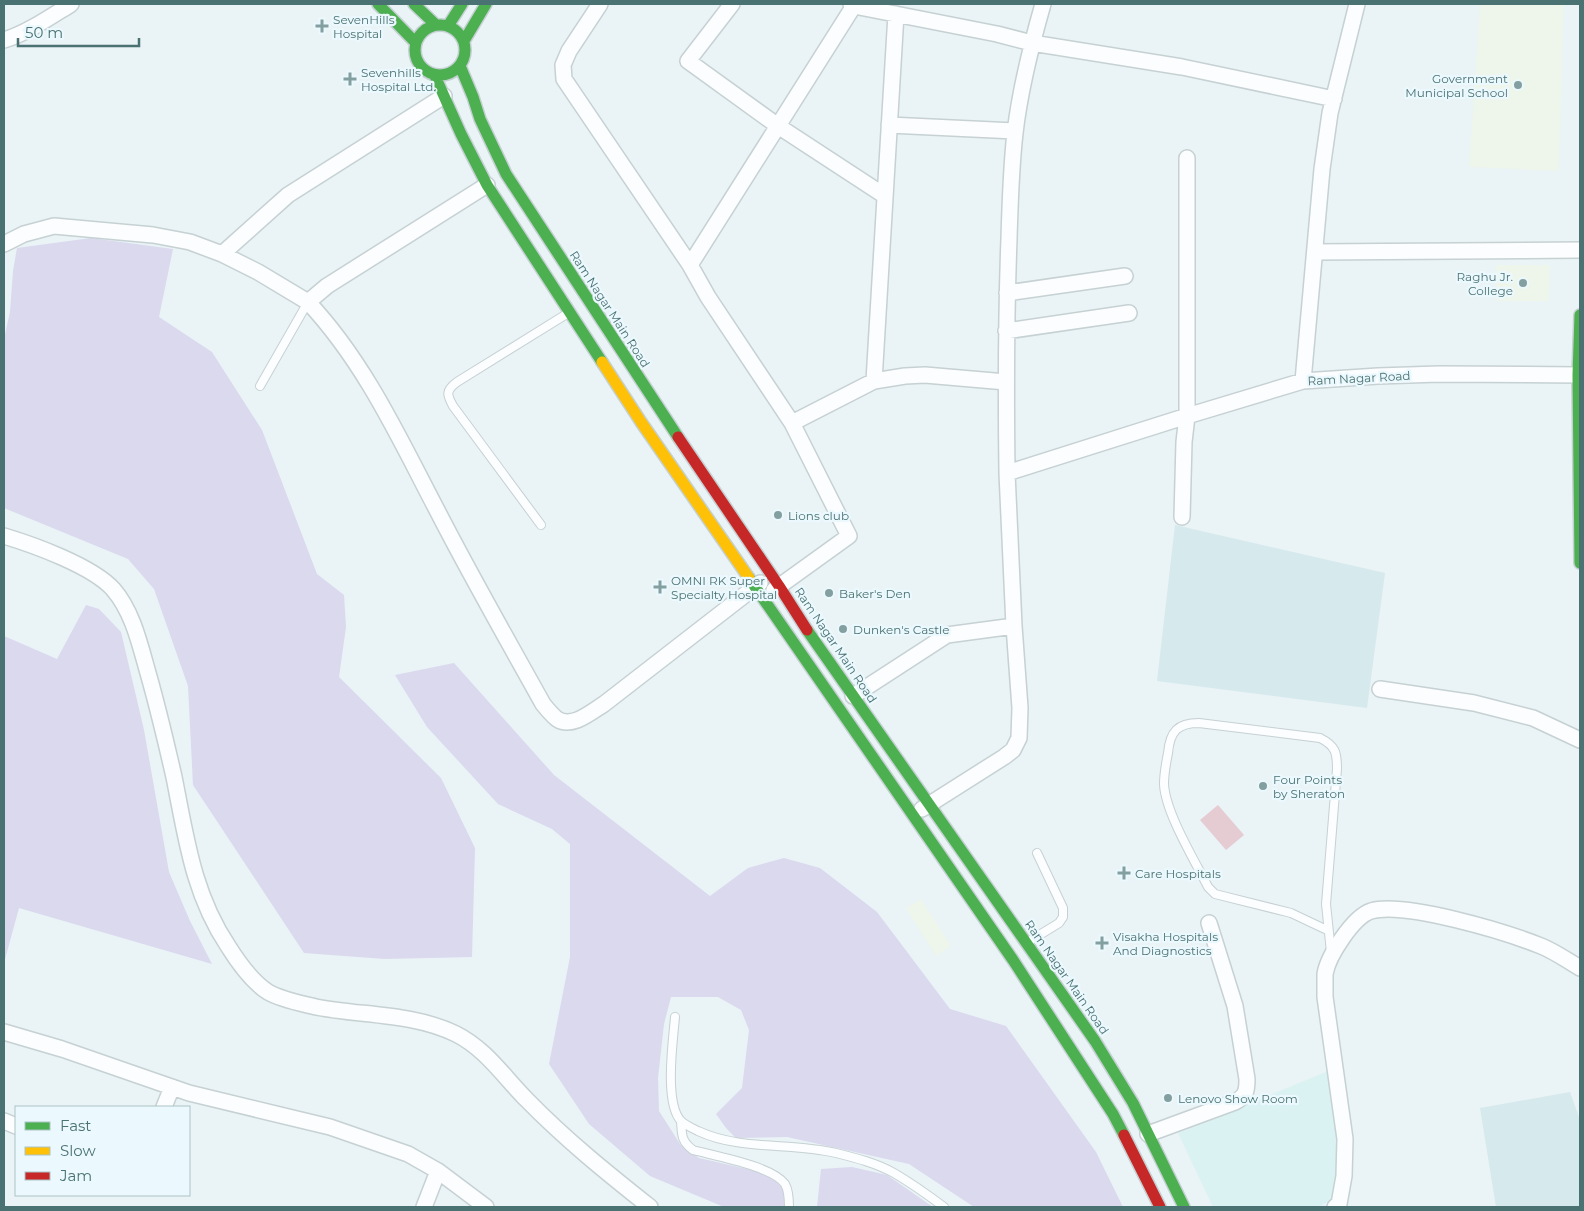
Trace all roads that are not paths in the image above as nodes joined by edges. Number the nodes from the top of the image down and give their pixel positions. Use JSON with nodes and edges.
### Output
{"nodes":[{"id":1,"x":45,"y":4,"type":"edge"},
{"id":2,"x":71,"y":4,"type":"edge"},
{"id":3,"x":378,"y":4,"type":"edge"},
{"id":4,"x":414,"y":4,"type":"edge"},
{"id":5,"x":462,"y":4,"type":"edge"},
{"id":6,"x":486,"y":4,"type":"edge"},
{"id":7,"x":600,"y":4,"type":"edge"},
{"id":8,"x":732,"y":4,"type":"edge"},
{"id":9,"x":853,"y":4,"type":"edge"},
{"id":10,"x":1043,"y":4,"type":"edge"},
{"id":11,"x":1357,"y":4,"type":"edge"},
{"id":12,"x":896,"y":14,"type":"junction"},
{"id":13,"x":46,"y":19,"type":"junction"},
{"id":14,"x":436,"y":25,"type":"junction"},
{"id":15,"x":448,"y":26,"type":"junction"},
{"id":16,"x":4,"y":40,"type":"edge"},
{"id":17,"x":464,"y":41,"type":"junction"},
{"id":18,"x":415,"y":42,"type":"junction"},
{"id":19,"x":1032,"y":43,"type":"junction"},
{"id":20,"x":460,"y":66,"type":"junction"},
{"id":21,"x":435,"y":76,"type":"junction"},
{"id":22,"x":444,"y":96,"type":"junction"},
{"id":23,"x":1334,"y":98,"type":"junction"},
{"id":24,"x":889,"y":125,"type":"junction"},
{"id":25,"x":778,"y":126,"type":"junction"},
{"id":26,"x":1015,"y":131,"type":"junction"},
{"id":27,"x":1187,"y":158,"type":"dead end"},
{"id":28,"x":487,"y":185,"type":"junction"},
{"id":29,"x":885,"y":196,"type":"junction"},
{"id":30,"x":4,"y":244,"type":"edge"},
{"id":31,"x":1580,"y":250,"type":"edge"},
{"id":32,"x":1315,"y":252,"type":"junction"},
{"id":33,"x":222,"y":254,"type":"junction"},
{"id":34,"x":690,"y":265,"type":"junction"},
{"id":35,"x":1125,"y":276,"type":"dead end"},
{"id":36,"x":1007,"y":293,"type":"junction"},
{"id":37,"x":308,"y":302,"type":"junction"},
{"id":38,"x":569,"y":312,"type":"junction"},
{"id":39,"x":1130,"y":313,"type":"dead end"},
{"id":40,"x":1580,"y":315,"type":"edge"},
{"id":41,"x":1006,"y":331,"type":"junction"},
{"id":42,"x":1579,"y":375,"type":"edge"},
{"id":43,"x":874,"y":381,"type":"junction"},
{"id":44,"x":1303,"y":381,"type":"junction"},
{"id":45,"x":1006,"y":382,"type":"junction"},
{"id":46,"x":260,"y":386,"type":"dead end"},
{"id":47,"x":1187,"y":416,"type":"junction"},
{"id":48,"x":792,"y":423,"type":"junction"},
{"id":49,"x":1007,"y":473,"type":"junction"},
{"id":50,"x":1182,"y":518,"type":"dead end"},
{"id":51,"x":541,"y":525,"type":"dead end"},
{"id":52,"x":4,"y":536,"type":"edge"},
{"id":53,"x":1580,"y":563,"type":"edge"},
{"id":54,"x":775,"y":580,"type":"junction"},
{"id":55,"x":759,"y":592,"type":"junction"},
{"id":56,"x":1014,"y":626,"type":"junction"},
{"id":57,"x":1380,"y":690,"type":"dead end"},
{"id":58,"x":853,"y":696,"type":"junction"},
{"id":59,"x":1580,"y":740,"type":"edge"},
{"id":60,"x":929,"y":804,"type":"junction"},
{"id":61,"x":912,"y":816,"type":"junction"},
{"id":62,"x":1036,"y":853,"type":"dead end"},
{"id":63,"x":1209,"y":923,"type":"dead end"},
{"id":64,"x":1327,"y":930,"type":"junction"},
{"id":65,"x":1026,"y":944,"type":"junction"},
{"id":66,"x":1331,"y":954,"type":"junction"},
{"id":67,"x":1580,"y":968,"type":"edge"},
{"id":68,"x":675,"y":1016,"type":"dead end"},
{"id":69,"x":4,"y":1032,"type":"edge"},
{"id":70,"x":172,"y":1087,"type":"junction"},
{"id":71,"x":164,"y":1106,"type":"edge"},
{"id":72,"x":681,"y":1122,"type":"junction"},
{"id":73,"x":1148,"y":1134,"type":"junction"},
{"id":74,"x":438,"y":1171,"type":"junction"},
{"id":75,"x":424,"y":1207,"type":"edge"},
{"id":76,"x":486,"y":1207,"type":"edge"},
{"id":77,"x":650,"y":1207,"type":"edge"},
{"id":78,"x":788,"y":1207,"type":"edge"},
{"id":79,"x":944,"y":1207,"type":"edge"},
{"id":80,"x":1160,"y":1207,"type":"edge"},
{"id":81,"x":1184,"y":1207,"type":"edge"},
{"id":82,"x":1335,"y":1207,"type":"edge"}],
"edges":[{"from":1,"to":13,"type":"street"},
{"from":2,"to":13,"type":"street"},
{"from":3,"to":18,"type":"main road"},
{"from":4,"to":14,"type":"main road"},
{"from":5,"to":15,"type":"main road"},
{"from":6,"to":17,"type":"main road"},
{"from":7,"to":34,"type":"street"},
{"from":8,"to":25,"type":"street"},
{"from":9,"to":12,"type":"street"},
{"from":9,"to":25,"type":"street"},
{"from":10,"to":19,"type":"street"},
{"from":11,"to":23,"type":"street"},
{"from":12,"to":19,"type":"street"},
{"from":12,"to":24,"type":"street"},
{"from":13,"to":16,"type":"street"},
{"from":14,"to":15,"type":"main road"},
{"from":14,"to":18,"type":"main road"},
{"from":15,"to":17,"type":"main road"},
{"from":17,"to":20,"type":"main road"},
{"from":18,"to":21,"type":"main road"},
{"from":19,"to":23,"type":"street"},
{"from":19,"to":26,"type":"street"},
{"from":20,"to":21,"type":"main road"},
{"from":20,"to":54,"type":"main road","name":"Ram Nagar Main Road"},
{"from":21,"to":22,"type":"main road"},
{"from":22,"to":28,"type":"main road"},
{"from":22,"to":33,"type":"street"},
{"from":23,"to":32,"type":"street"},
{"from":24,"to":26,"type":"street"},
{"from":24,"to":29,"type":"street"},
{"from":25,"to":29,"type":"street"},
{"from":25,"to":34,"type":"street"},
{"from":26,"to":36,"type":"street"},
{"from":27,"to":47,"type":"street"},
{"from":28,"to":37,"type":"street"},
{"from":28,"to":38,"type":"main road"},
{"from":29,"to":43,"type":"street"},
{"from":30,"to":33,"type":"street"},
{"from":31,"to":32,"type":"street"},
{"from":32,"to":44,"type":"street"},
{"from":33,"to":37,"type":"street"},
{"from":34,"to":48,"type":"street"},
{"from":35,"to":36,"type":"street"},
{"from":36,"to":41,"type":"street"},
{"from":37,"to":46,"type":"lane"},
{"from":37,"to":55,"type":"street"},
{"from":38,"to":51,"type":"lane"},
{"from":38,"to":55,"type":"main road"},
{"from":39,"to":41,"type":"street"},
{"from":40,"to":42,"type":"main road"},
{"from":41,"to":45,"type":"street"},
{"from":42,"to":44,"type":"street","name":"Ram Nagar Road"},
{"from":42,"to":53,"type":"main road"},
{"from":43,"to":45,"type":"street"},
{"from":43,"to":48,"type":"street"},
{"from":44,"to":47,"type":"street","name":"Ram Nagar Road"},
{"from":45,"to":49,"type":"street"},
{"from":47,"to":49,"type":"street","name":"Ram Nagar Road"},
{"from":47,"to":50,"type":"street"},
{"from":48,"to":54,"type":"street"},
{"from":49,"to":56,"type":"street"},
{"from":52,"to":77,"type":"street"},
{"from":54,"to":55,"type":"street"},
{"from":54,"to":58,"type":"main road","name":"Ram Nagar Main Road"},
{"from":55,"to":61,"type":"main road"},
{"from":56,"to":58,"type":"street"},
{"from":56,"to":60,"type":"street"},
{"from":57,"to":59,"type":"street"},
{"from":58,"to":60,"type":"main road","name":"Ram Nagar Main Road"},
{"from":60,"to":61,"type":"street"},
{"from":60,"to":65,"type":"main road","name":"Ram Nagar Main Road"},
{"from":61,"to":80,"type":"main road"},
{"from":62,"to":65,"type":"lane"},
{"from":63,"to":73,"type":"street"},
{"from":64,"to":64,"type":"lane"},
{"from":64,"to":66,"type":"lane"},
{"from":65,"to":73,"type":"main road","name":"Ram Nagar Main Road"},
{"from":66,"to":67,"type":"street"},
{"from":66,"to":82,"type":"street"},
{"from":68,"to":72,"type":"lane"},
{"from":69,"to":70,"type":"street"},
{"from":70,"to":71,"type":"street"},
{"from":70,"to":74,"type":"street"},
{"from":72,"to":78,"type":"lane"},
{"from":72,"to":79,"type":"lane"},
{"from":73,"to":81,"type":"main road","name":"Ram Nagar Main Road"},
{"from":74,"to":75,"type":"street"},
{"from":74,"to":76,"type":"street"}]}
